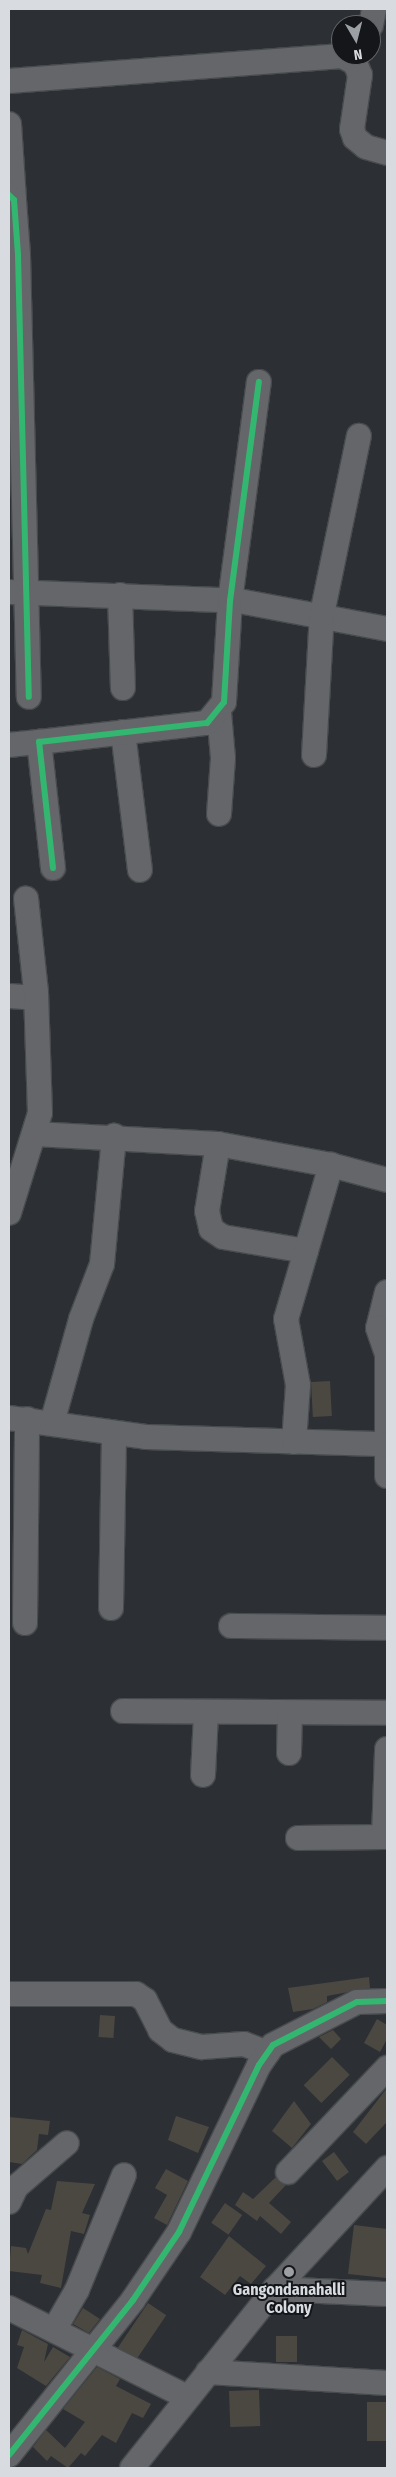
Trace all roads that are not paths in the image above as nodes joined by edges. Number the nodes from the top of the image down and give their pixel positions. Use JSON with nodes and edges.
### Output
{"nodes":[{"id":1,"x":331,"y":56,"type":"edge"},
{"id":2,"x":362,"y":65,"type":"edge"},
{"id":3,"x":9,"y":81,"type":"edge"},
{"id":4,"x":9,"y":124,"type":"edge"},
{"id":5,"x":387,"y":153,"type":"edge"},
{"id":6,"x":11,"y":198,"type":"edge"},
{"id":7,"x":259,"y":382,"type":"dead end"},
{"id":8,"x":359,"y":436,"type":"dead end"},
{"id":9,"x":16,"y":591,"type":"edge"},
{"id":10,"x":120,"y":595,"type":"junction"},
{"id":11,"x":230,"y":601,"type":"junction"},
{"id":12,"x":322,"y":614,"type":"junction"},
{"id":13,"x":387,"y":629,"type":"edge"},
{"id":14,"x":123,"y":688,"type":"dead end"},
{"id":15,"x":29,"y":697,"type":"dead end"},
{"id":16,"x":219,"y":712,"type":"junction"},
{"id":17,"x":123,"y":732,"type":"junction"},
{"id":18,"x":39,"y":742,"type":"junction"},
{"id":19,"x":9,"y":745,"type":"edge"},
{"id":20,"x":314,"y":755,"type":"dead end"},
{"id":21,"x":219,"y":814,"type":"dead end"},
{"id":22,"x":53,"y":868,"type":"dead end"},
{"id":23,"x":140,"y":870,"type":"dead end"},
{"id":24,"x":26,"y":898,"type":"dead end"},
{"id":25,"x":9,"y":996,"type":"edge"},
{"id":26,"x":36,"y":998,"type":"junction"},
{"id":27,"x":35,"y":1134,"type":"junction"},
{"id":28,"x":114,"y":1136,"type":"junction"},
{"id":29,"x":218,"y":1144,"type":"junction"},
{"id":30,"x":330,"y":1165,"type":"junction"},
{"id":31,"x":387,"y":1180,"type":"edge"},
{"id":32,"x":9,"y":1213,"type":"edge"},
{"id":33,"x":306,"y":1251,"type":"junction"},
{"id":34,"x":387,"y":1292,"type":"edge"},
{"id":35,"x":387,"y":1354,"type":"edge"},
{"id":36,"x":387,"y":1358,"type":"edge"},
{"id":37,"x":18,"y":1418,"type":"edge"},
{"id":38,"x":52,"y":1423,"type":"junction"},
{"id":39,"x":114,"y":1434,"type":"junction"},
{"id":40,"x":294,"y":1442,"type":"junction"},
{"id":41,"x":387,"y":1444,"type":"edge"},
{"id":42,"x":387,"y":1476,"type":"edge"},
{"id":43,"x":111,"y":1608,"type":"dead end"},
{"id":44,"x":25,"y":1623,"type":"dead end"},
{"id":45,"x":231,"y":1626,"type":"dead end"},
{"id":46,"x":387,"y":1628,"type":"edge"},
{"id":47,"x":123,"y":1711,"type":"dead end"},
{"id":48,"x":206,"y":1713,"type":"junction"},
{"id":49,"x":290,"y":1713,"type":"junction"},
{"id":50,"x":387,"y":1713,"type":"edge"},
{"id":51,"x":387,"y":1749,"type":"edge"},
{"id":52,"x":289,"y":1754,"type":"dead end"},
{"id":53,"x":203,"y":1774,"type":"dead end"},
{"id":54,"x":298,"y":1838,"type":"dead end"},
{"id":55,"x":9,"y":1994,"type":"edge"},
{"id":56,"x":387,"y":2001,"type":"edge"},
{"id":57,"x":267,"y":2053,"type":"junction"},
{"id":58,"x":387,"y":2068,"type":"edge"},
{"id":59,"x":67,"y":2142,"type":"dead end"},
{"id":60,"x":387,"y":2168,"type":"edge"},
{"id":61,"x":288,"y":2172,"type":"dead end"},
{"id":62,"x":124,"y":2175,"type":"dead end"},
{"id":63,"x":9,"y":2202,"type":"edge"},
{"id":64,"x":275,"y":2289,"type":"junction"},
{"id":65,"x":387,"y":2294,"type":"edge"},
{"id":66,"x":9,"y":2308,"type":"edge"},
{"id":67,"x":54,"y":2330,"type":"junction"},
{"id":68,"x":93,"y":2350,"type":"junction"},
{"id":69,"x":208,"y":2372,"type":"junction"},
{"id":70,"x":387,"y":2384,"type":"edge"},
{"id":71,"x":187,"y":2398,"type":"junction"},
{"id":72,"x":9,"y":2455,"type":"edge"},
{"id":73,"x":132,"y":2468,"type":"edge"}],
"edges":[{"from":1,"to":3,"type":"street"},
{"from":2,"to":5,"type":"street"},
{"from":4,"to":6,"type":"street"},
{"from":6,"to":9,"type":"street"},
{"from":7,"to":11,"type":"street"},
{"from":8,"to":12,"type":"street"},
{"from":9,"to":10,"type":"street"},
{"from":9,"to":15,"type":"street"},
{"from":10,"to":11,"type":"street"},
{"from":10,"to":14,"type":"street"},
{"from":11,"to":12,"type":"street"},
{"from":11,"to":16,"type":"street"},
{"from":12,"to":13,"type":"street"},
{"from":12,"to":20,"type":"street"},
{"from":16,"to":17,"type":"street"},
{"from":16,"to":21,"type":"street"},
{"from":17,"to":18,"type":"street"},
{"from":17,"to":23,"type":"street"},
{"from":18,"to":19,"type":"street"},
{"from":18,"to":22,"type":"street"},
{"from":24,"to":26,"type":"street"},
{"from":25,"to":26,"type":"street"},
{"from":26,"to":27,"type":"street"},
{"from":27,"to":28,"type":"street"},
{"from":27,"to":32,"type":"street"},
{"from":28,"to":29,"type":"street"},
{"from":28,"to":38,"type":"street"},
{"from":29,"to":30,"type":"street"},
{"from":29,"to":33,"type":"street"},
{"from":30,"to":31,"type":"street"},
{"from":30,"to":33,"type":"street"},
{"from":33,"to":40,"type":"street"},
{"from":34,"to":35,"type":"street"},
{"from":36,"to":41,"type":"street"},
{"from":37,"to":38,"type":"street"},
{"from":37,"to":44,"type":"street"},
{"from":38,"to":39,"type":"street"},
{"from":39,"to":40,"type":"street"},
{"from":39,"to":43,"type":"street"},
{"from":40,"to":41,"type":"street"},
{"from":41,"to":42,"type":"street"},
{"from":45,"to":46,"type":"street"},
{"from":47,"to":48,"type":"street"},
{"from":48,"to":49,"type":"street"},
{"from":48,"to":53,"type":"street"},
{"from":49,"to":50,"type":"street"},
{"from":49,"to":52,"type":"street"},
{"from":51,"to":54,"type":"street"},
{"from":55,"to":57,"type":"street"},
{"from":56,"to":57,"type":"street"},
{"from":57,"to":68,"type":"street"},
{"from":58,"to":61,"type":"street"},
{"from":59,"to":63,"type":"street"},
{"from":60,"to":64,"type":"street"},
{"from":62,"to":67,"type":"street"},
{"from":64,"to":65,"type":"street"},
{"from":64,"to":69,"type":"street"},
{"from":66,"to":67,"type":"street"},
{"from":67,"to":68,"type":"street"},
{"from":68,"to":71,"type":"street"},
{"from":68,"to":72,"type":"street"},
{"from":69,"to":70,"type":"street"},
{"from":69,"to":71,"type":"street"},
{"from":71,"to":73,"type":"street"}]}
